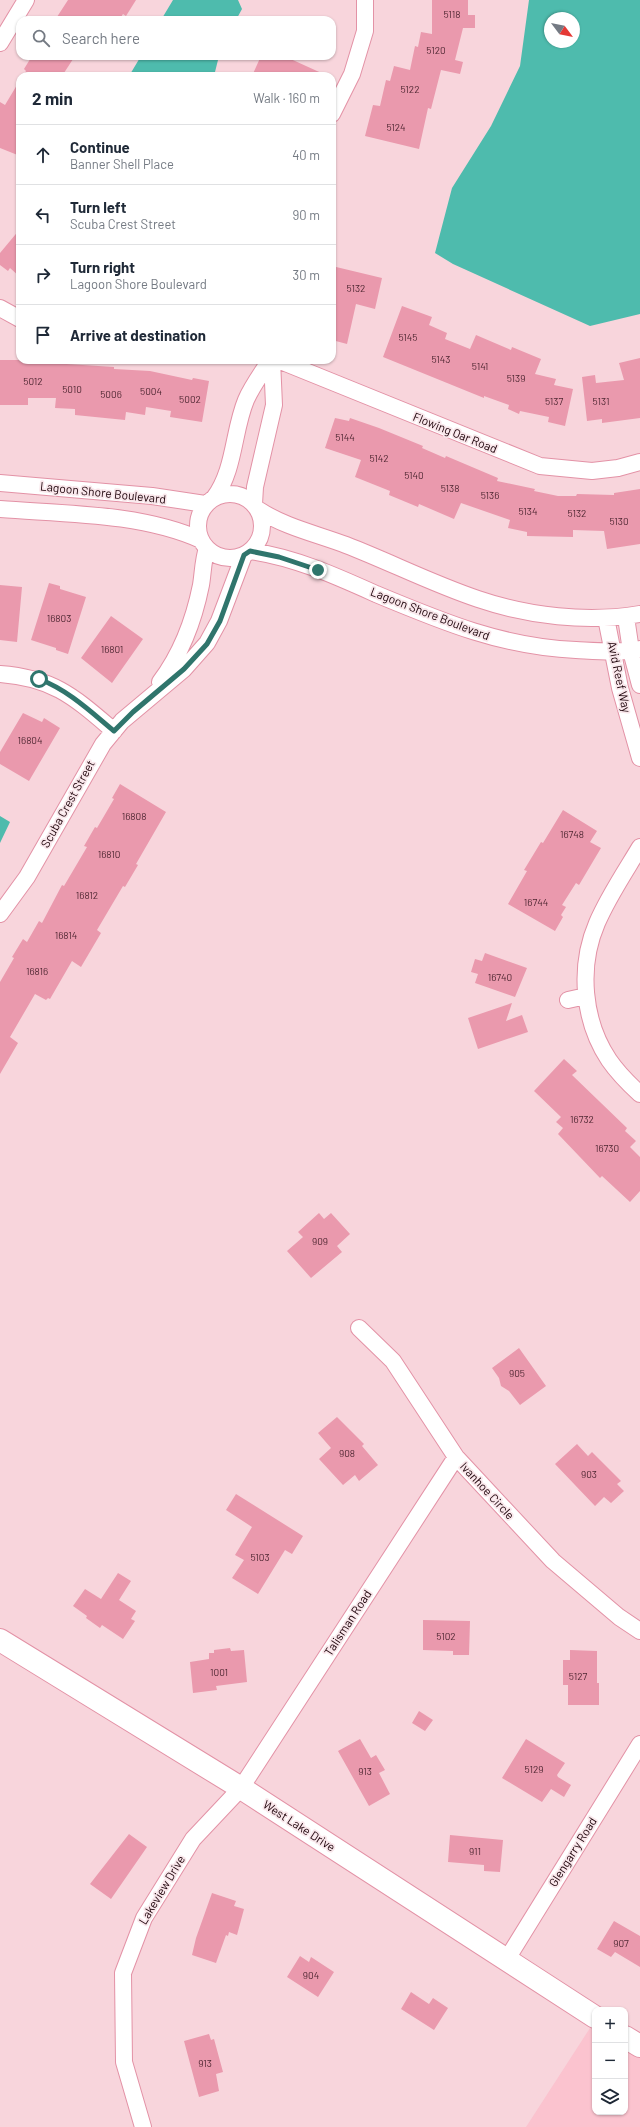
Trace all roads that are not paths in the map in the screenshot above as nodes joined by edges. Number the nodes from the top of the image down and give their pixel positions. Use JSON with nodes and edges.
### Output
{"nodes":[{"id":1,"x":26,"y":0,"type":"edge"},
{"id":2,"x":365,"y":0,"type":"edge"},
{"id":3,"x":16,"y":16,"type":"edge"},
{"id":4,"x":16,"y":17,"type":"edge"},
{"id":5,"x":0,"y":43,"type":"edge"},
{"id":6,"x":336,"y":106,"type":"edge"},
{"id":7,"x":0,"y":308,"type":"edge"},
{"id":8,"x":16,"y":317,"type":"edge"},
{"id":9,"x":268,"y":364,"type":"edge"},
{"id":10,"x":271,"y":364,"type":"edge"},
{"id":11,"x":288,"y":364,"type":"edge"},
{"id":12,"x":640,"y":462,"type":"edge"},
{"id":13,"x":0,"y":483,"type":"edge"},
{"id":14,"x":210,"y":501,"type":"junction"},
{"id":15,"x":256,"y":507,"type":"junction"},
{"id":16,"x":0,"y":509,"type":"edge"},
{"id":17,"x":204,"y":544,"type":"junction"},
{"id":18,"x":247,"y":553,"type":"junction"},
{"id":19,"x":633,"y":616,"type":"edge"},
{"id":20,"x":606,"y":618,"type":"junction"},
{"id":21,"x":636,"y":650,"type":"edge"},
{"id":22,"x":613,"y":652,"type":"junction"},
{"id":23,"x":0,"y":674,"type":"edge"},
{"id":24,"x":640,"y":685,"type":"edge"},
{"id":25,"x":145,"y":701,"type":"junction"},
{"id":26,"x":114,"y":731,"type":"junction"},
{"id":27,"x":640,"y":758,"type":"edge"},
{"id":28,"x":640,"y":847,"type":"edge"},
{"id":29,"x":0,"y":914,"type":"edge"},
{"id":30,"x":586,"y":996,"type":"junction"},
{"id":31,"x":568,"y":1000,"type":"dead end"},
{"id":32,"x":640,"y":1094,"type":"edge"},
{"id":33,"x":359,"y":1328,"type":"dead end"},
{"id":34,"x":456,"y":1457,"type":"junction"},
{"id":35,"x":640,"y":1630,"type":"edge"},
{"id":36,"x":0,"y":1640,"type":"edge"},
{"id":37,"x":640,"y":1744,"type":"edge"},
{"id":38,"x":241,"y":1788,"type":"junction"},
{"id":39,"x":507,"y":1959,"type":"junction"},
{"id":40,"x":592,"y":2015,"type":"edge"},
{"id":41,"x":628,"y":2039,"type":"edge"},
{"id":42,"x":640,"y":2046,"type":"edge"},
{"id":43,"x":143,"y":2127,"type":"edge"}],
"edges":[{"from":1,"to":3,"type":"street"},
{"from":2,"to":6,"type":"street"},
{"from":4,"to":5,"type":"street"},
{"from":7,"to":8,"type":"street"},
{"from":9,"to":14,"type":"street"},
{"from":10,"to":15,"type":"street"},
{"from":11,"to":12,"type":"street","name":"Flowing Oar Road"},
{"from":13,"to":14,"type":"street","name":"Lagoon Shore Boulevard"},
{"from":14,"to":15,"type":"street"},
{"from":14,"to":17,"type":"street"},
{"from":15,"to":18,"type":"street"},
{"from":15,"to":20,"type":"street"},
{"from":16,"to":17,"type":"street","name":"Lagoon Shore Boulevard"},
{"from":17,"to":18,"type":"street"},
{"from":17,"to":25,"type":"street","name":"Scuba Crest Street"},
{"from":18,"to":22,"type":"street","name":"Lagoon Shore Boulevard"},
{"from":18,"to":25,"type":"street","name":"Scuba Crest Street"},
{"from":19,"to":20,"type":"street"},
{"from":19,"to":21,"type":"street","name":"Avid Reef Way"},
{"from":20,"to":22,"type":"street","name":"Avid Reef Way"},
{"from":21,"to":22,"type":"street","name":"Lagoon Shore Boulevard"},
{"from":21,"to":24,"type":"street","name":"Avid Reef Way"},
{"from":22,"to":27,"type":"street","name":"Avid Reef Way"},
{"from":23,"to":26,"type":"street"},
{"from":25,"to":26,"type":"street","name":"Scuba Crest Street"},
{"from":26,"to":29,"type":"street","name":"Scuba Crest Street"},
{"from":28,"to":30,"type":"street"},
{"from":30,"to":31,"type":"street"},
{"from":30,"to":32,"type":"street"},
{"from":33,"to":34,"type":"street","name":"Ivanhoe Circle"},
{"from":34,"to":35,"type":"street","name":"Ivanhoe Circle"},
{"from":34,"to":38,"type":"street","name":"Talisman Road"},
{"from":36,"to":38,"type":"street","name":"West Lake Drive"},
{"from":37,"to":39,"type":"street","name":"Glengarry Road"},
{"from":38,"to":39,"type":"street","name":"West Lake Drive"},
{"from":38,"to":43,"type":"street","name":"Lakeview Drive"},
{"from":39,"to":40,"type":"street","name":"West Lake Drive"},
{"from":41,"to":42,"type":"street"}]}
